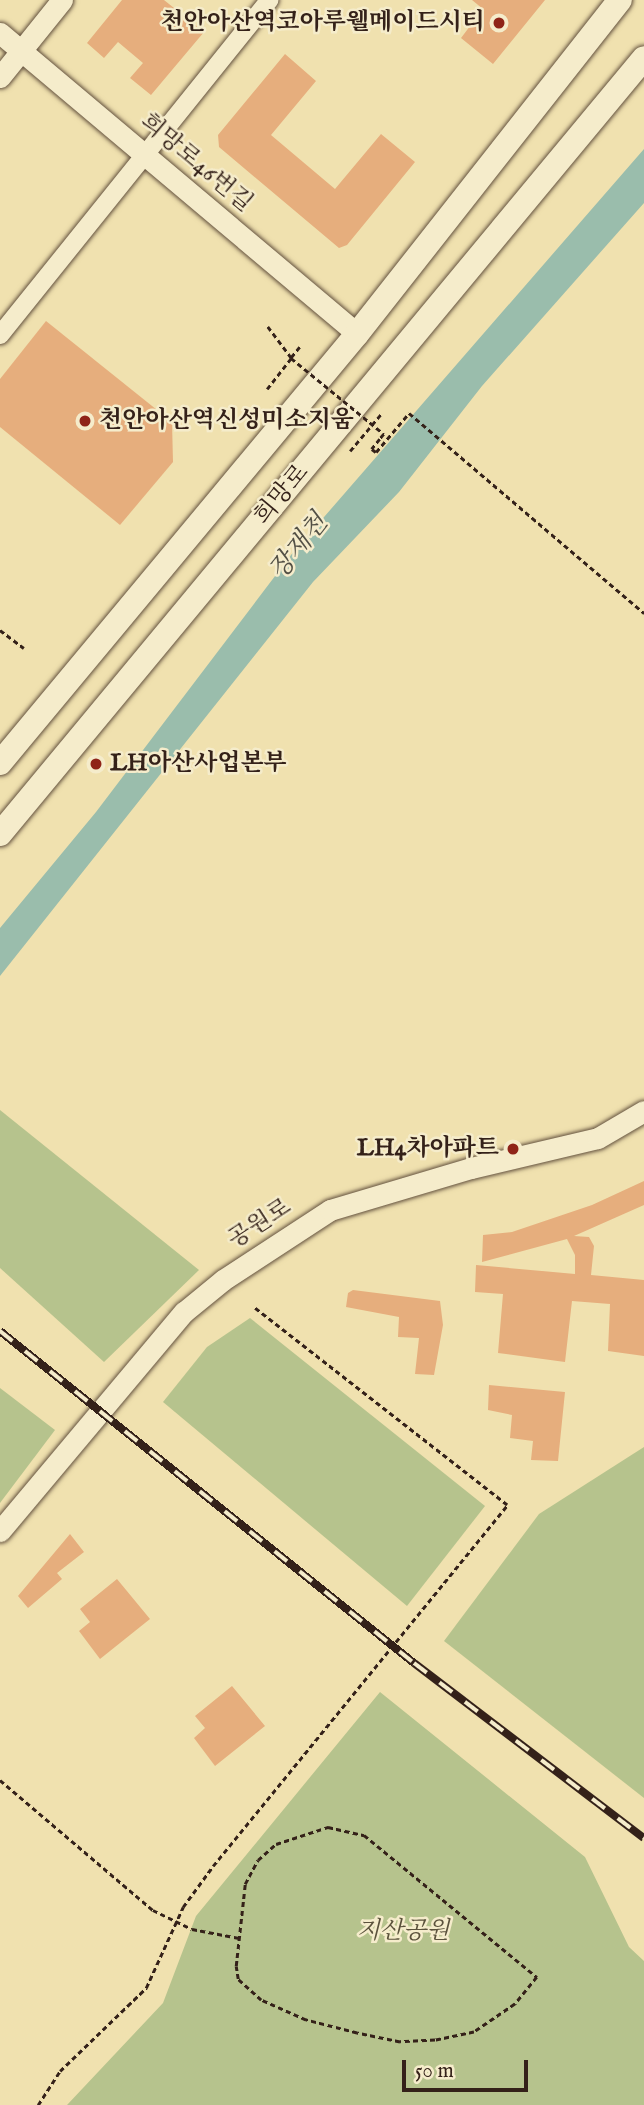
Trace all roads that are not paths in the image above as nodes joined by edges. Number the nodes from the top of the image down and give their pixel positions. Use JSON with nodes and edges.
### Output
{"nodes":[{"id":1,"x":62,"y":0,"type":"edge"},
{"id":2,"x":268,"y":0,"type":"edge"},
{"id":3,"x":620,"y":0,"type":"edge"},
{"id":4,"x":0,"y":33,"type":"edge"},
{"id":5,"x":21,"y":51,"type":"junction"},
{"id":6,"x":644,"y":58,"type":"edge"},
{"id":7,"x":0,"y":77,"type":"edge"},
{"id":8,"x":148,"y":156,"type":"junction"},
{"id":9,"x":357,"y":334,"type":"junction"},
{"id":10,"x":0,"y":335,"type":"edge"},
{"id":11,"x":0,"y":763,"type":"edge"},
{"id":12,"x":0,"y":835,"type":"edge"},
{"id":13,"x":644,"y":1111,"type":"edge"},
{"id":14,"x":0,"y":1531,"type":"edge"}],
"edges":[{"from":1,"to":5,"type":"street"},
{"from":2,"to":8,"type":"street"},
{"from":3,"to":9,"type":"main road","name":"희망로"},
{"from":4,"to":5,"type":"street","name":"희망로46번길"},
{"from":5,"to":7,"type":"street"},
{"from":5,"to":8,"type":"street","name":"희망로46번길"},
{"from":6,"to":12,"type":"main road","name":"희망로"},
{"from":8,"to":9,"type":"street","name":"희망로46번길"},
{"from":8,"to":10,"type":"street"},
{"from":9,"to":11,"type":"main road","name":"희망로"},
{"from":13,"to":14,"type":"street","name":"공원로"}]}
